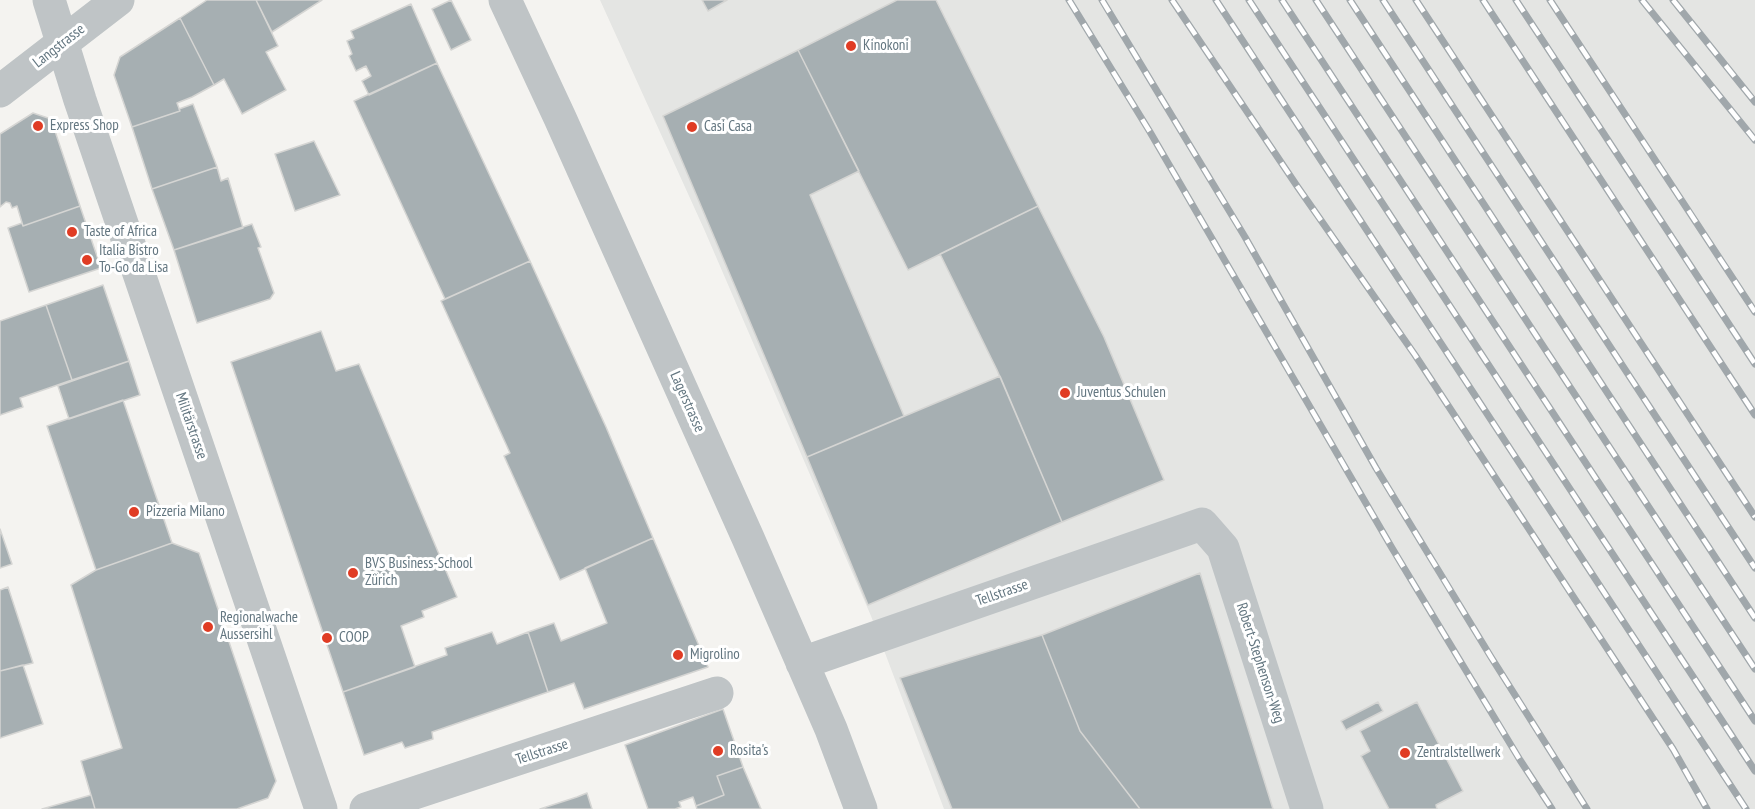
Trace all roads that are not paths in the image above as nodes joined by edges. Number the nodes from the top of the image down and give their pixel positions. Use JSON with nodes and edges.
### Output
{"nodes":[{"id":1,"x":49,"y":0,"type":"edge"},
{"id":2,"x":118,"y":0,"type":"edge"},
{"id":3,"x":505,"y":0,"type":"edge"},
{"id":4,"x":62,"y":44,"type":"junction"},
{"id":5,"x":0,"y":91,"type":"edge"},
{"id":6,"x":1202,"y":524,"type":"joint"},
{"id":7,"x":802,"y":663,"type":"junction"},
{"id":8,"x":717,"y":693,"type":"dead end"},
{"id":9,"x":321,"y":809,"type":"edge"},
{"id":10,"x":366,"y":809,"type":"edge"},
{"id":11,"x":861,"y":809,"type":"edge"},
{"id":12,"x":1307,"y":809,"type":"edge"}],
"edges":[{"from":1,"to":4,"type":"street","name":"Militärstrasse"},
{"from":2,"to":4,"type":"street","name":"Langstrasse"},
{"from":3,"to":7,"type":"street","name":"Lagerstrasse"},
{"from":4,"to":5,"type":"street","name":"Langstrasse"},
{"from":4,"to":9,"type":"street","name":"Militärstrasse"},
{"from":6,"to":7,"type":"street","name":"Tellstrasse"},
{"from":6,"to":12,"type":"street","name":"Robert-Stephenson-Weg"},
{"from":7,"to":11,"type":"street","name":"Lagerstrasse"},
{"from":8,"to":10,"type":"street","name":"Tellstrasse"}]}
